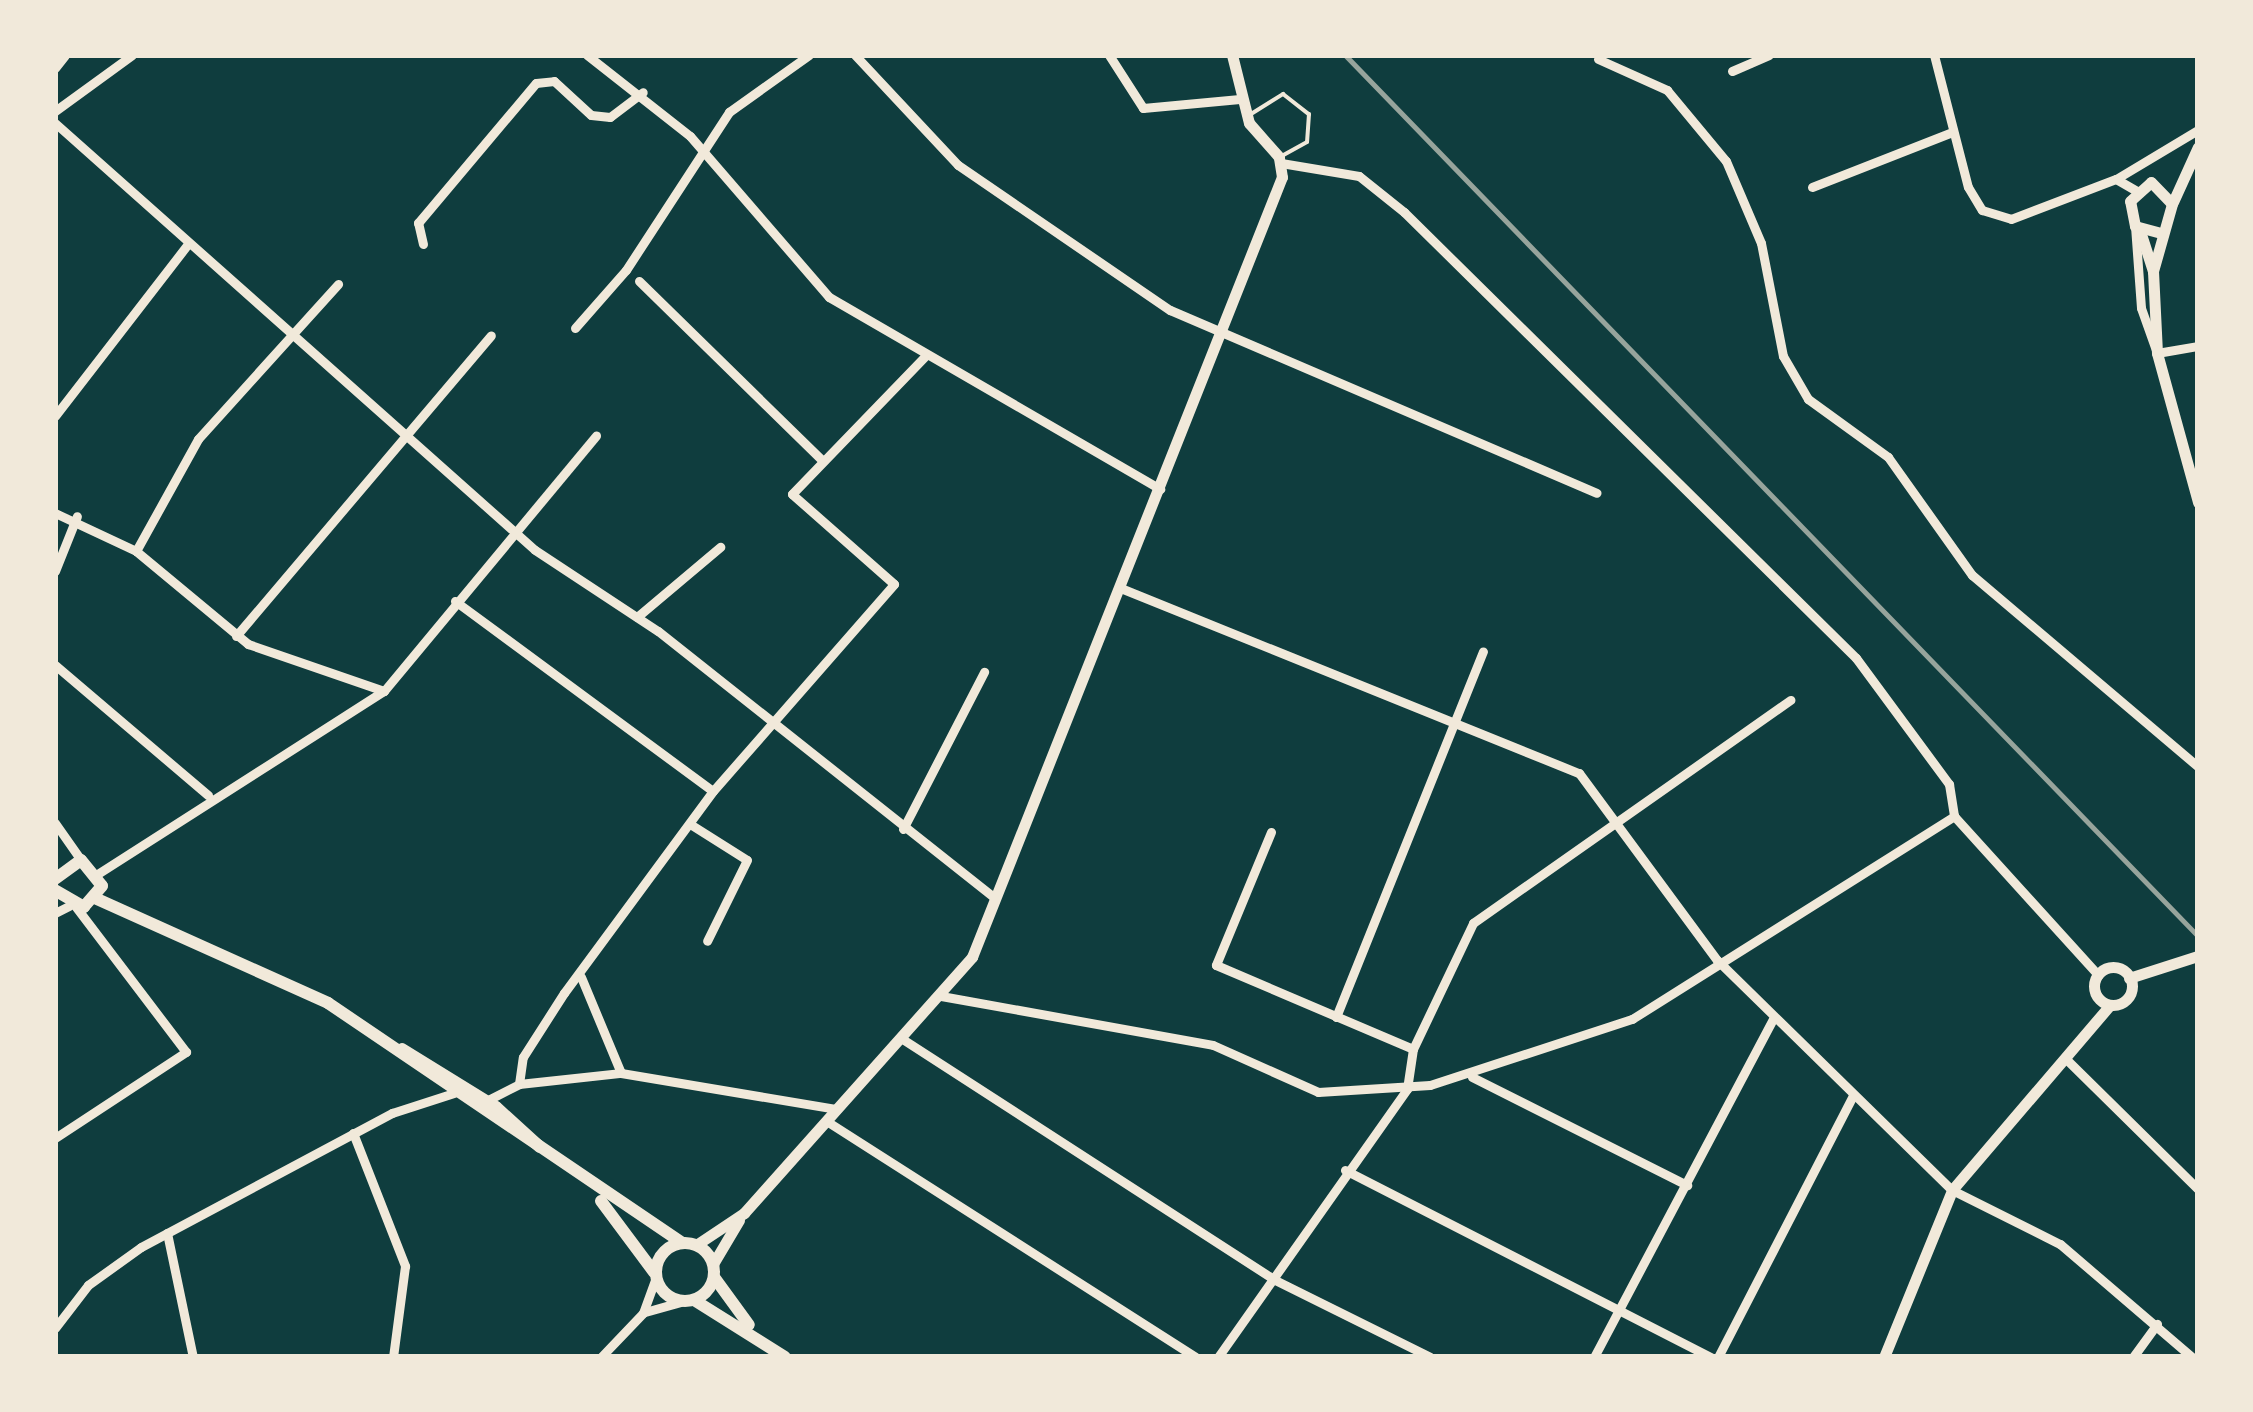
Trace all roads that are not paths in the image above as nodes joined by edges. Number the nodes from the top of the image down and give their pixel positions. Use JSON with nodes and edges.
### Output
{"nodes":[{"id":1,"x":65,"y":55,"type":"edge"},
{"id":2,"x":132,"y":55,"type":"edge"},
{"id":3,"x":588,"y":55,"type":"edge"},
{"id":4,"x":810,"y":55,"type":"edge"},
{"id":5,"x":854,"y":55,"type":"edge"},
{"id":6,"x":1109,"y":55,"type":"edge"},
{"id":7,"x":1232,"y":55,"type":"edge"},
{"id":8,"x":1768,"y":55,"type":"edge"},
{"id":9,"x":1934,"y":55,"type":"edge"},
{"id":10,"x":1598,"y":60,"type":"dead end"},
{"id":11,"x":55,"y":68,"type":"edge"},
{"id":12,"x":1732,"y":71,"type":"dead end"},
{"id":13,"x":643,"y":92,"type":"junction"},
{"id":14,"x":1240,"y":99,"type":"junction"},
{"id":15,"x":55,"y":111,"type":"edge"},
{"id":16,"x":55,"y":123,"type":"edge"},
{"id":17,"x":1248,"y":123,"type":"junction"},
{"id":18,"x":2198,"y":130,"type":"edge"},
{"id":19,"x":1952,"y":132,"type":"junction"},
{"id":20,"x":2198,"y":147,"type":"edge"},
{"id":21,"x":703,"y":152,"type":"junction"},
{"id":22,"x":1280,"y":160,"type":"junction"},
{"id":23,"x":2188,"y":160,"type":"junction"},
{"id":24,"x":2116,"y":180,"type":"junction"},
{"id":25,"x":2158,"y":184,"type":"junction"},
{"id":26,"x":1812,"y":186,"type":"dead end"},
{"id":27,"x":2136,"y":190,"type":"junction"},
{"id":28,"x":2172,"y":204,"type":"junction"},
{"id":29,"x":2137,"y":228,"type":"junction"},
{"id":30,"x":2161,"y":233,"type":"junction"},
{"id":31,"x":423,"y":244,"type":"dead end"},
{"id":32,"x":187,"y":245,"type":"junction"},
{"id":33,"x":2153,"y":271,"type":"junction"},
{"id":34,"x":639,"y":281,"type":"dead end"},
{"id":35,"x":338,"y":284,"type":"dead end"},
{"id":36,"x":575,"y":328,"type":"dead end"},
{"id":37,"x":296,"y":334,"type":"junction"},
{"id":38,"x":491,"y":335,"type":"dead end"},
{"id":39,"x":1222,"y":336,"type":"junction"},
{"id":40,"x":2198,"y":346,"type":"edge"},
{"id":41,"x":2157,"y":353,"type":"junction"},
{"id":42,"x":926,"y":356,"type":"junction"},
{"id":43,"x":55,"y":416,"type":"edge"},
{"id":44,"x":405,"y":433,"type":"junction"},
{"id":45,"x":596,"y":436,"type":"dead end"},
{"id":46,"x":824,"y":461,"type":"junction"},
{"id":47,"x":2196,"y":488,"type":"edge"},
{"id":48,"x":1160,"y":489,"type":"junction"},
{"id":49,"x":1596,"y":493,"type":"dead end"},
{"id":50,"x":2198,"y":502,"type":"edge"},
{"id":51,"x":55,"y":513,"type":"edge"},
{"id":52,"x":77,"y":516,"type":"junction"},
{"id":53,"x":514,"y":532,"type":"junction"},
{"id":54,"x":720,"y":548,"type":"dead end"},
{"id":55,"x":136,"y":551,"type":"junction"},
{"id":56,"x":55,"y":571,"type":"edge"},
{"id":57,"x":1123,"y":589,"type":"junction"},
{"id":58,"x":455,"y":601,"type":"junction"},
{"id":59,"x":638,"y":618,"type":"junction"},
{"id":60,"x":236,"y":636,"type":"junction"},
{"id":61,"x":1482,"y":651,"type":"dead end"},
{"id":62,"x":55,"y":665,"type":"edge"},
{"id":63,"x":984,"y":672,"type":"dead end"},
{"id":64,"x":384,"y":690,"type":"junction"},
{"id":65,"x":1790,"y":700,"type":"dead end"},
{"id":66,"x":1453,"y":720,"type":"junction"},
{"id":67,"x":770,"y":724,"type":"junction"},
{"id":68,"x":2198,"y":767,"type":"edge"},
{"id":69,"x":713,"y":790,"type":"junction"},
{"id":70,"x":208,"y":796,"type":"junction"},
{"id":71,"x":1954,"y":816,"type":"junction"},
{"id":72,"x":55,"y":823,"type":"edge"},
{"id":73,"x":1615,"y":823,"type":"junction"},
{"id":74,"x":690,"y":824,"type":"junction"},
{"id":75,"x":904,"y":829,"type":"junction"},
{"id":76,"x":1271,"y":832,"type":"dead end"},
{"id":77,"x":81,"y":860,"type":"junction"},
{"id":78,"x":99,"y":873,"type":"junction"},
{"id":79,"x":55,"y":879,"type":"edge"},
{"id":80,"x":55,"y":890,"type":"edge"},
{"id":81,"x":994,"y":897,"type":"junction"},
{"id":82,"x":97,"y":899,"type":"junction"},
{"id":83,"x":72,"y":907,"type":"junction"},
{"id":84,"x":55,"y":913,"type":"edge"},
{"id":85,"x":707,"y":941,"type":"dead end"},
{"id":86,"x":2198,"y":956,"type":"edge"},
{"id":87,"x":1717,"y":960,"type":"junction"},
{"id":88,"x":2098,"y":975,"type":"junction"},
{"id":89,"x":581,"y":977,"type":"junction"},
{"id":90,"x":2130,"y":978,"type":"junction"},
{"id":91,"x":941,"y":996,"type":"junction"},
{"id":92,"x":2110,"y":1005,"type":"junction"},
{"id":93,"x":1336,"y":1017,"type":"junction"},
{"id":94,"x":1773,"y":1019,"type":"junction"},
{"id":95,"x":904,"y":1040,"type":"junction"},
{"id":96,"x":386,"y":1042,"type":"junction"},
{"id":97,"x":1413,"y":1049,"type":"junction"},
{"id":98,"x":2065,"y":1058,"type":"junction"},
{"id":99,"x":621,"y":1073,"type":"junction"},
{"id":100,"x":1472,"y":1077,"type":"junction"},
{"id":101,"x":520,"y":1084,"type":"junction"},
{"id":102,"x":1407,"y":1090,"type":"junction"},
{"id":103,"x":454,"y":1093,"type":"junction"},
{"id":104,"x":1854,"y":1095,"type":"junction"},
{"id":105,"x":486,"y":1101,"type":"junction"},
{"id":106,"x":840,"y":1109,"type":"junction"},
{"id":107,"x":828,"y":1122,"type":"junction"},
{"id":108,"x":353,"y":1134,"type":"junction"},
{"id":109,"x":55,"y":1138,"type":"edge"},
{"id":110,"x":542,"y":1150,"type":"junction"},
{"id":111,"x":1345,"y":1170,"type":"junction"},
{"id":112,"x":586,"y":1184,"type":"junction"},
{"id":113,"x":1687,"y":1185,"type":"junction"},
{"id":114,"x":1952,"y":1190,"type":"junction"},
{"id":115,"x":2198,"y":1190,"type":"edge"},
{"id":116,"x":744,"y":1213,"type":"junction"},
{"id":117,"x":167,"y":1233,"type":"junction"},
{"id":118,"x":689,"y":1244,"type":"junction"},
{"id":119,"x":714,"y":1270,"type":"junction"},
{"id":120,"x":656,"y":1277,"type":"junction"},
{"id":121,"x":1273,"y":1279,"type":"junction"},
{"id":122,"x":689,"y":1301,"type":"junction"},
{"id":123,"x":1619,"y":1308,"type":"junction"},
{"id":124,"x":643,"y":1313,"type":"junction"},
{"id":125,"x":2157,"y":1324,"type":"junction"},
{"id":126,"x":55,"y":1328,"type":"edge"},
{"id":127,"x":750,"y":1328,"type":"junction"},
{"id":128,"x":193,"y":1357,"type":"edge"},
{"id":129,"x":393,"y":1357,"type":"edge"},
{"id":130,"x":601,"y":1357,"type":"edge"},
{"id":131,"x":785,"y":1357,"type":"edge"},
{"id":132,"x":1195,"y":1357,"type":"edge"},
{"id":133,"x":1218,"y":1357,"type":"edge"},
{"id":134,"x":1430,"y":1357,"type":"edge"},
{"id":135,"x":1594,"y":1357,"type":"edge"},
{"id":136,"x":1714,"y":1357,"type":"edge"},
{"id":137,"x":1884,"y":1357,"type":"edge"},
{"id":138,"x":2133,"y":1357,"type":"edge"},
{"id":139,"x":2192,"y":1357,"type":"edge"}],
"edges":[{"from":1,"to":11,"type":"street"},
{"from":2,"to":15,"type":"street"},
{"from":3,"to":13,"type":"street"},
{"from":4,"to":21,"type":"street"},
{"from":5,"to":39,"type":"street"},
{"from":6,"to":14,"type":"street"},
{"from":7,"to":14,"type":"street"},
{"from":8,"to":12,"type":"street"},
{"from":9,"to":19,"type":"street"},
{"from":10,"to":68,"type":"street"},
{"from":13,"to":21,"type":"street"},
{"from":13,"to":31,"type":"street"},
{"from":14,"to":17,"type":"street"},
{"from":16,"to":32,"type":"street"},
{"from":17,"to":22,"type":"street"},
{"from":17,"to":22,"type":"lane"},
{"from":18,"to":24,"type":"street"},
{"from":19,"to":24,"type":"street"},
{"from":19,"to":26,"type":"street"},
{"from":20,"to":23,"type":"street"},
{"from":21,"to":36,"type":"street"},
{"from":21,"to":42,"type":"street"},
{"from":22,"to":39,"type":"street"},
{"from":22,"to":71,"type":"street"},
{"from":23,"to":25,"type":"street"},
{"from":23,"to":28,"type":"street"},
{"from":24,"to":27,"type":"street"},
{"from":25,"to":27,"type":"street"},
{"from":25,"to":28,"type":"street"},
{"from":27,"to":29,"type":"street"},
{"from":28,"to":30,"type":"street"},
{"from":29,"to":30,"type":"street"},
{"from":29,"to":33,"type":"street"},
{"from":29,"to":41,"type":"street"},
{"from":30,"to":33,"type":"street"},
{"from":32,"to":37,"type":"street"},
{"from":32,"to":43,"type":"street"},
{"from":33,"to":41,"type":"street"},
{"from":34,"to":46,"type":"street"},
{"from":35,"to":37,"type":"street"},
{"from":37,"to":44,"type":"street"},
{"from":37,"to":55,"type":"street"},
{"from":38,"to":44,"type":"street"},
{"from":39,"to":48,"type":"street"},
{"from":39,"to":49,"type":"street"},
{"from":40,"to":41,"type":"street"},
{"from":41,"to":47,"type":"street"},
{"from":42,"to":46,"type":"street"},
{"from":42,"to":48,"type":"street"},
{"from":44,"to":53,"type":"street"},
{"from":44,"to":60,"type":"street"},
{"from":45,"to":53,"type":"street"},
{"from":46,"to":67,"type":"street"},
{"from":47,"to":50,"type":"street"},
{"from":48,"to":57,"type":"street"},
{"from":51,"to":52,"type":"street"},
{"from":52,"to":55,"type":"street"},
{"from":52,"to":56,"type":"street"},
{"from":53,"to":58,"type":"street"},
{"from":53,"to":59,"type":"street"},
{"from":54,"to":59,"type":"street"},
{"from":55,"to":60,"type":"street"},
{"from":57,"to":66,"type":"street"},
{"from":57,"to":81,"type":"street"},
{"from":58,"to":64,"type":"street"},
{"from":58,"to":69,"type":"street"},
{"from":59,"to":67,"type":"street"},
{"from":60,"to":64,"type":"street"},
{"from":61,"to":66,"type":"street"},
{"from":62,"to":70,"type":"street"},
{"from":63,"to":75,"type":"street"},
{"from":64,"to":70,"type":"street"},
{"from":65,"to":73,"type":"street"},
{"from":66,"to":73,"type":"street"},
{"from":66,"to":93,"type":"street"},
{"from":67,"to":69,"type":"street"},
{"from":67,"to":75,"type":"street"},
{"from":69,"to":74,"type":"street"},
{"from":70,"to":78,"type":"street"},
{"from":71,"to":87,"type":"street"},
{"from":71,"to":88,"type":"street"},
{"from":72,"to":77,"type":"street"},
{"from":73,"to":87,"type":"street"},
{"from":73,"to":97,"type":"street"},
{"from":74,"to":85,"type":"street"},
{"from":74,"to":89,"type":"street"},
{"from":75,"to":81,"type":"street"},
{"from":76,"to":93,"type":"street"},
{"from":77,"to":78,"type":"main road"},
{"from":77,"to":79,"type":"main road"},
{"from":78,"to":82,"type":"main road"},
{"from":80,"to":83,"type":"main road"},
{"from":81,"to":91,"type":"street"},
{"from":82,"to":83,"type":"main road"},
{"from":82,"to":96,"type":"main road"},
{"from":83,"to":84,"type":"street"},
{"from":83,"to":109,"type":"street"},
{"from":86,"to":90,"type":"street"},
{"from":87,"to":94,"type":"street"},
{"from":87,"to":100,"type":"street"},
{"from":88,"to":90,"type":"street"},
{"from":88,"to":92,"type":"street"},
{"from":89,"to":99,"type":"street"},
{"from":89,"to":101,"type":"street"},
{"from":90,"to":92,"type":"street"},
{"from":91,"to":95,"type":"street"},
{"from":91,"to":102,"type":"street"},
{"from":92,"to":98,"type":"street"},
{"from":93,"to":97,"type":"street"},
{"from":94,"to":104,"type":"street"},
{"from":94,"to":113,"type":"street"},
{"from":95,"to":106,"type":"street"},
{"from":95,"to":121,"type":"street"},
{"from":96,"to":103,"type":"main road"},
{"from":96,"to":105,"type":"main road"},
{"from":97,"to":102,"type":"street"},
{"from":98,"to":114,"type":"street"},
{"from":98,"to":115,"type":"street"},
{"from":99,"to":101,"type":"street"},
{"from":99,"to":106,"type":"street"},
{"from":100,"to":102,"type":"street"},
{"from":100,"to":113,"type":"street"},
{"from":101,"to":105,"type":"street"},
{"from":102,"to":111,"type":"street"},
{"from":103,"to":108,"type":"street"},
{"from":103,"to":110,"type":"main road"},
{"from":104,"to":114,"type":"street"},
{"from":104,"to":136,"type":"street"},
{"from":105,"to":110,"type":"main road"},
{"from":106,"to":107,"type":"street"},
{"from":107,"to":116,"type":"street"},
{"from":107,"to":132,"type":"street"},
{"from":108,"to":117,"type":"street"},
{"from":108,"to":129,"type":"street"},
{"from":110,"to":112,"type":"main road"},
{"from":111,"to":121,"type":"street"},
{"from":111,"to":123,"type":"street"},
{"from":112,"to":118,"type":"main road"},
{"from":112,"to":120,"type":"main road"},
{"from":113,"to":123,"type":"street"},
{"from":114,"to":125,"type":"street"},
{"from":114,"to":137,"type":"street"},
{"from":116,"to":118,"type":"street"},
{"from":116,"to":119,"type":"street"},
{"from":117,"to":126,"type":"street"},
{"from":117,"to":128,"type":"street"},
{"from":118,"to":119,"type":"main road"},
{"from":118,"to":120,"type":"main road"},
{"from":119,"to":122,"type":"main road"},
{"from":119,"to":127,"type":"main road"},
{"from":120,"to":122,"type":"main road"},
{"from":120,"to":124,"type":"street"},
{"from":121,"to":133,"type":"street"},
{"from":121,"to":134,"type":"street"},
{"from":122,"to":124,"type":"street"},
{"from":122,"to":127,"type":"main road"},
{"from":123,"to":135,"type":"street"},
{"from":123,"to":136,"type":"street"},
{"from":124,"to":130,"type":"street"},
{"from":125,"to":138,"type":"street"},
{"from":125,"to":139,"type":"street"},
{"from":127,"to":131,"type":"main road"}]}
